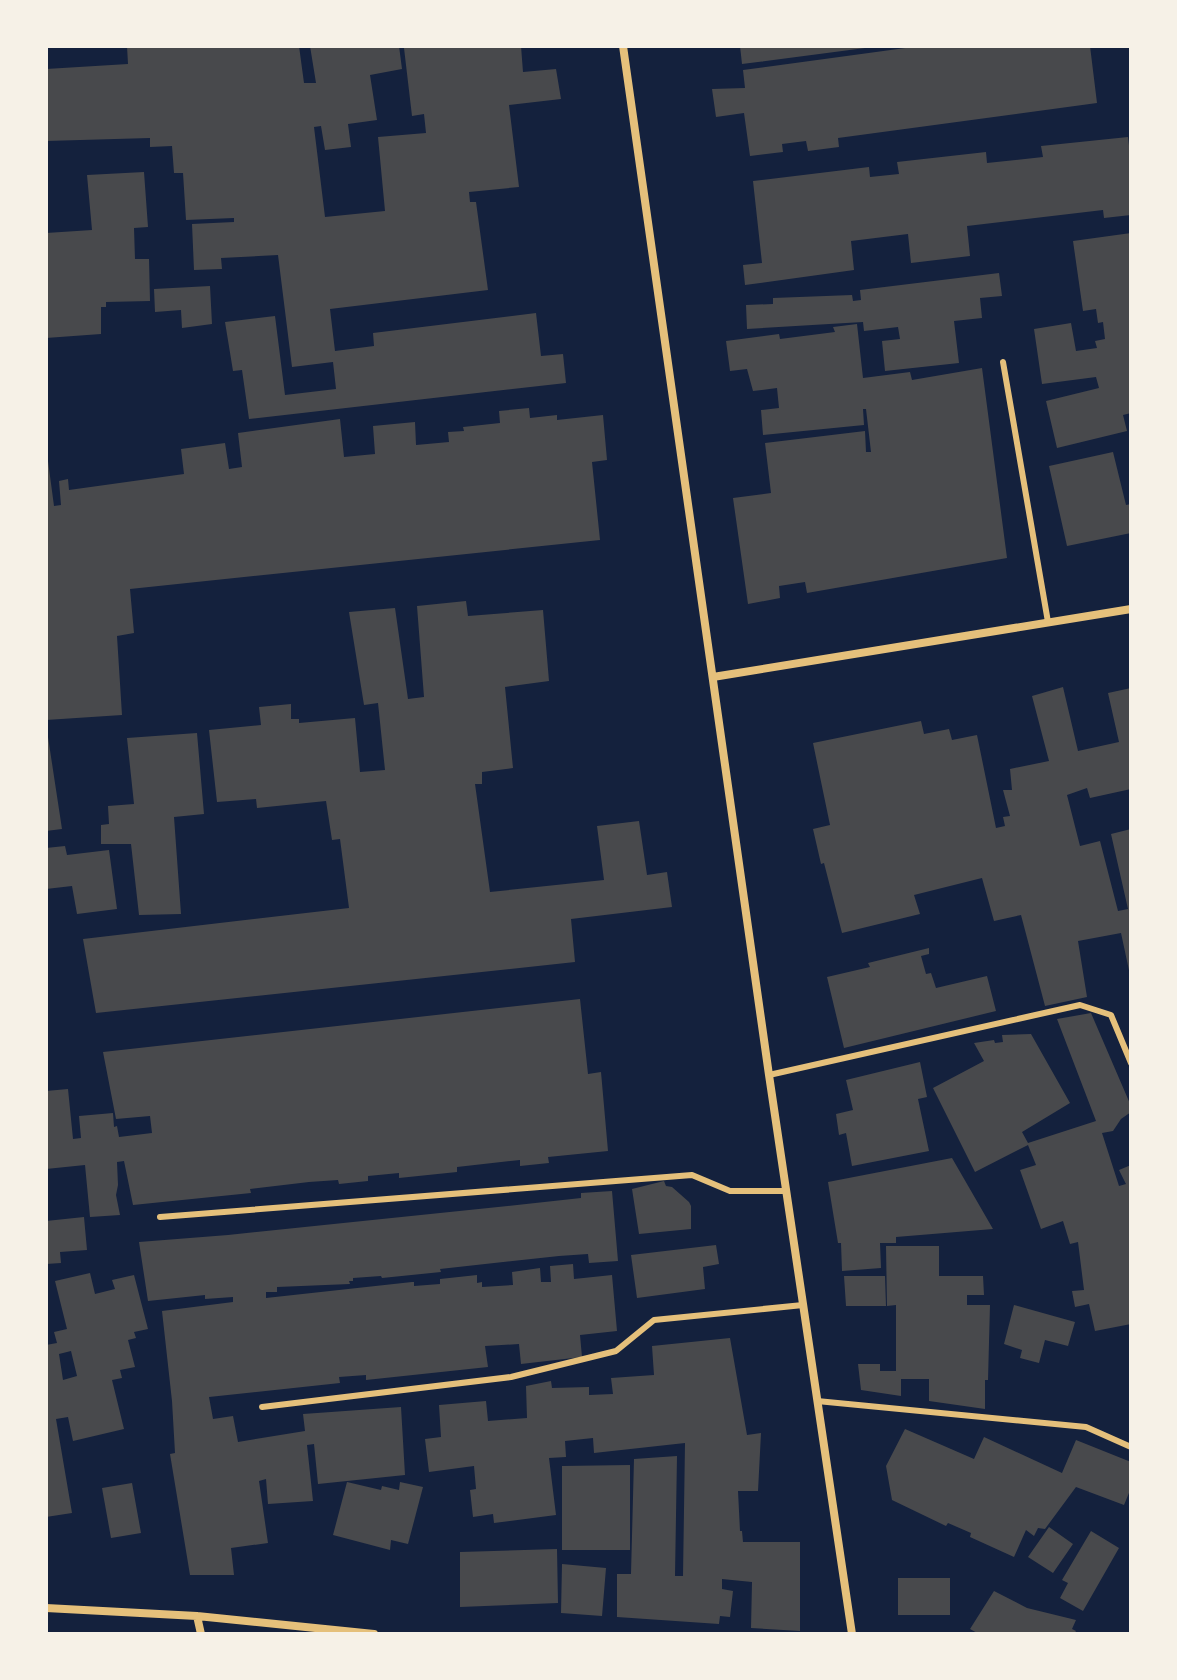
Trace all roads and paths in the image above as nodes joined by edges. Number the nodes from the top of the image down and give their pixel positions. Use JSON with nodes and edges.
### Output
{"nodes":[{"id":1,"x":623,"y":46,"type":"edge"},
{"id":2,"x":1003,"y":362,"type":"dead end"},
{"id":3,"x":1131,"y":609,"type":"edge"},
{"id":4,"x":1048,"y":622,"type":"junction"},
{"id":5,"x":713,"y":677,"type":"junction"},
{"id":6,"x":1131,"y":1063,"type":"edge"},
{"id":7,"x":769,"y":1075,"type":"junction"},
{"id":8,"x":787,"y":1191,"type":"junction"},
{"id":9,"x":160,"y":1217,"type":"dead end"},
{"id":10,"x":803,"y":1305,"type":"junction"},
{"id":11,"x":817,"y":1401,"type":"junction"},
{"id":12,"x":262,"y":1407,"type":"dead end"},
{"id":13,"x":1131,"y":1447,"type":"edge"},
{"id":14,"x":46,"y":1608,"type":"edge"},
{"id":15,"x":197,"y":1616,"type":"junction"},
{"id":16,"x":201,"y":1634,"type":"edge"},
{"id":17,"x":374,"y":1634,"type":"edge"},
{"id":18,"x":852,"y":1634,"type":"edge"}],
"edges":[{"from":1,"to":5,"type":"street"},
{"from":2,"to":4,"type":"lane"},
{"from":3,"to":4,"type":"street"},
{"from":4,"to":5,"type":"street"},
{"from":5,"to":7,"type":"street"},
{"from":6,"to":7,"type":"lane"},
{"from":7,"to":8,"type":"street"},
{"from":8,"to":9,"type":"lane"},
{"from":8,"to":10,"type":"street"},
{"from":10,"to":11,"type":"street"},
{"from":10,"to":12,"type":"lane"},
{"from":11,"to":13,"type":"lane"},
{"from":11,"to":18,"type":"street"},
{"from":14,"to":15,"type":"street"},
{"from":15,"to":16,"type":"street"},
{"from":15,"to":17,"type":"street"}]}
